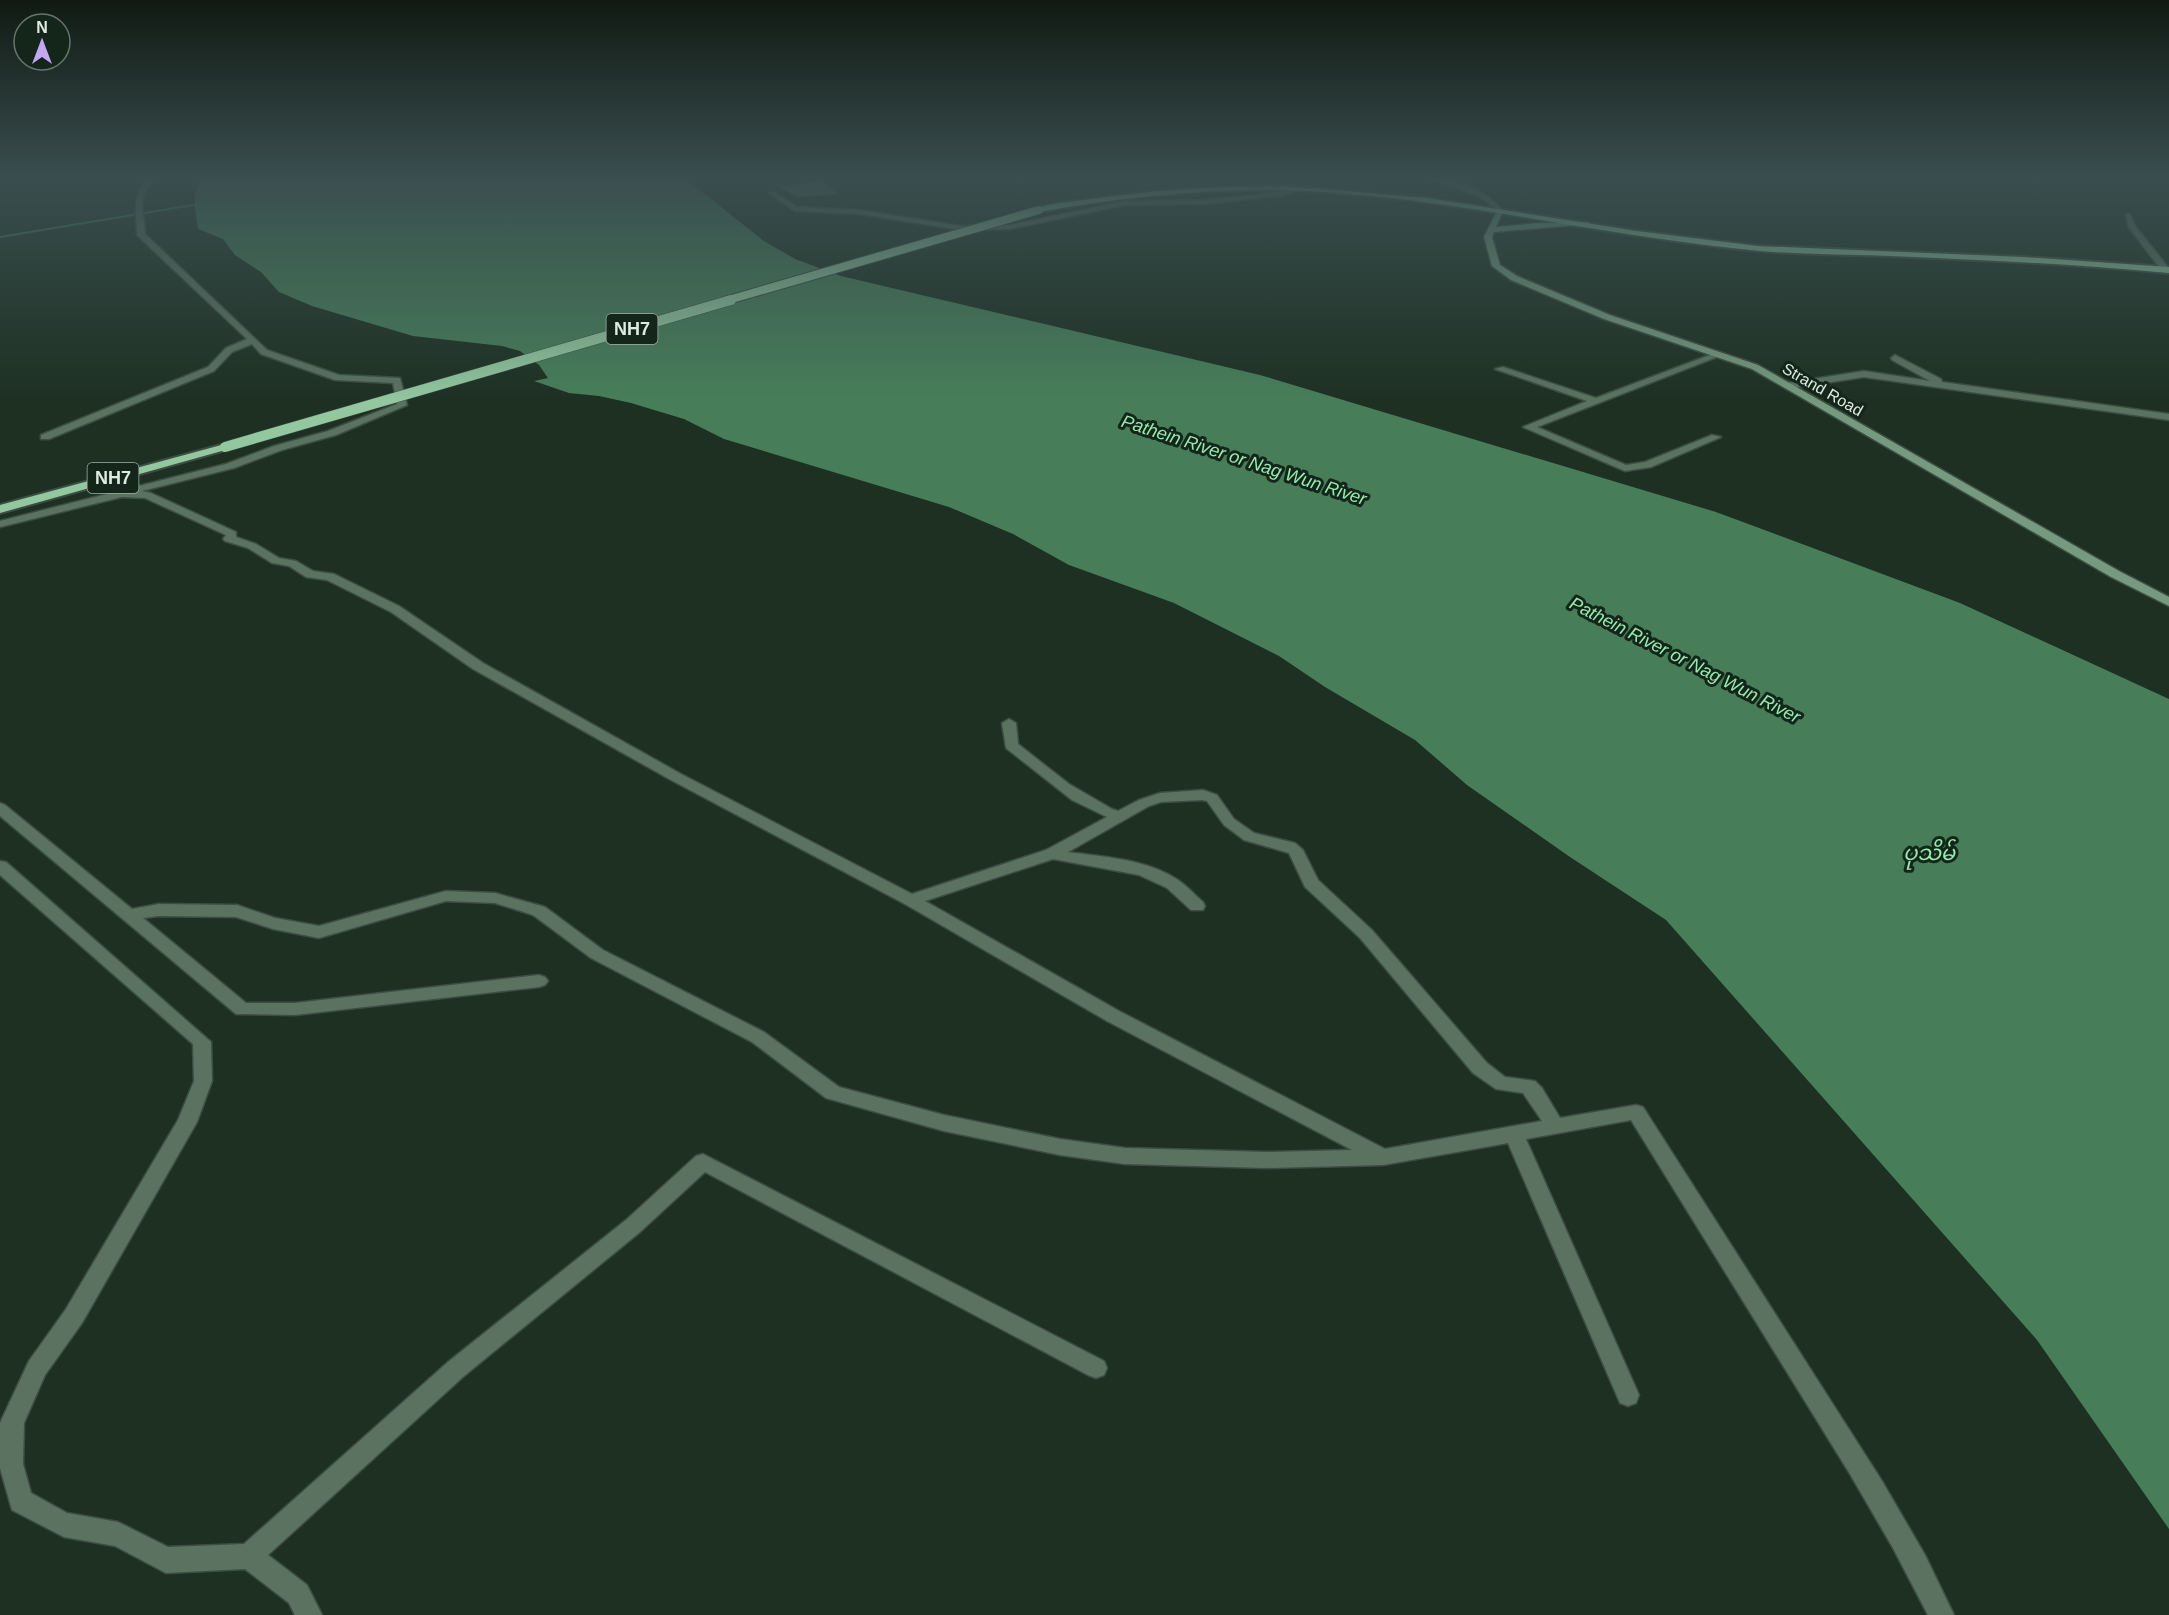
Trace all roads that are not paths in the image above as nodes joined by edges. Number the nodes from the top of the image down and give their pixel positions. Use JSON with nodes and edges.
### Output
{"nodes":[{"id":1,"x":158,"y":251,"type":"edge"},
{"id":2,"x":897,"y":251,"type":"edge"},
{"id":3,"x":1492,"y":251,"type":"edge"},
{"id":4,"x":1826,"y":251,"type":"edge"},
{"id":5,"x":2152,"y":251,"type":"edge"},
{"id":6,"x":2167,"y":270,"type":"edge"},
{"id":7,"x":253,"y":340,"type":"junction"},
{"id":8,"x":1718,"y":355,"type":"junction"},
{"id":9,"x":1895,"y":358,"type":"dead end"},
{"id":10,"x":1500,"y":369,"type":"dead end"},
{"id":11,"x":1787,"y":386,"type":"junction"},
{"id":12,"x":1949,"y":387,"type":"junction"},
{"id":13,"x":1595,"y":401,"type":"junction"},
{"id":14,"x":2169,"y":417,"type":"edge"},
{"id":15,"x":45,"y":437,"type":"dead end"},
{"id":16,"x":1716,"y":437,"type":"dead end"},
{"id":17,"x":116,"y":494,"type":"junction"},
{"id":18,"x":0,"y":509,"type":"edge"},
{"id":19,"x":0,"y":524,"type":"edge"},
{"id":20,"x":2169,"y":602,"type":"edge"},
{"id":21,"x":1009,"y":723,"type":"dead end"},
{"id":22,"x":0,"y":808,"type":"edge"},
{"id":23,"x":1122,"y":817,"type":"junction"},
{"id":24,"x":1052,"y":854,"type":"junction"},
{"id":25,"x":0,"y":866,"type":"edge"},
{"id":26,"x":910,"y":900,"type":"junction"},
{"id":27,"x":1197,"y":906,"type":"dead end"},
{"id":28,"x":129,"y":915,"type":"junction"},
{"id":29,"x":539,"y":981,"type":"dead end"},
{"id":30,"x":1555,"y":1126,"type":"junction"},
{"id":31,"x":1514,"y":1134,"type":"junction"},
{"id":32,"x":1383,"y":1157,"type":"junction"},
{"id":33,"x":1096,"y":1368,"type":"dead end"},
{"id":34,"x":1628,"y":1395,"type":"dead end"},
{"id":35,"x":249,"y":1556,"type":"junction"},
{"id":36,"x":309,"y":1615,"type":"edge"},
{"id":37,"x":1941,"y":1615,"type":"edge"}],
"edges":[{"from":1,"to":7,"type":"street"},
{"from":2,"to":18,"type":"highway","number":"NH7","bridge":true},
{"from":3,"to":8,"type":"main road","name":"Strand Road"},
{"from":4,"to":6,"type":"highway","number":"NH7"},
{"from":5,"to":6,"type":"street"},
{"from":7,"to":15,"type":"street"},
{"from":7,"to":17,"type":"street"},
{"from":8,"to":11,"type":"main road","name":"Strand Road"},
{"from":8,"to":13,"type":"street"},
{"from":9,"to":12,"type":"street"},
{"from":10,"to":13,"type":"street"},
{"from":11,"to":12,"type":"street"},
{"from":11,"to":20,"type":"main road","name":"Strand Road"},
{"from":12,"to":14,"type":"street"},
{"from":13,"to":16,"type":"street"},
{"from":17,"to":19,"type":"street"},
{"from":17,"to":26,"type":"street"},
{"from":21,"to":23,"type":"street"},
{"from":22,"to":28,"type":"street"},
{"from":23,"to":24,"type":"street"},
{"from":23,"to":30,"type":"street"},
{"from":24,"to":26,"type":"street"},
{"from":24,"to":27,"type":"street"},
{"from":25,"to":35,"type":"street"},
{"from":26,"to":32,"type":"street"},
{"from":28,"to":29,"type":"street"},
{"from":28,"to":32,"type":"street"},
{"from":30,"to":31,"type":"street"},
{"from":30,"to":37,"type":"street"},
{"from":31,"to":32,"type":"street"},
{"from":31,"to":34,"type":"street"},
{"from":33,"to":35,"type":"street"},
{"from":35,"to":36,"type":"street"}]}
